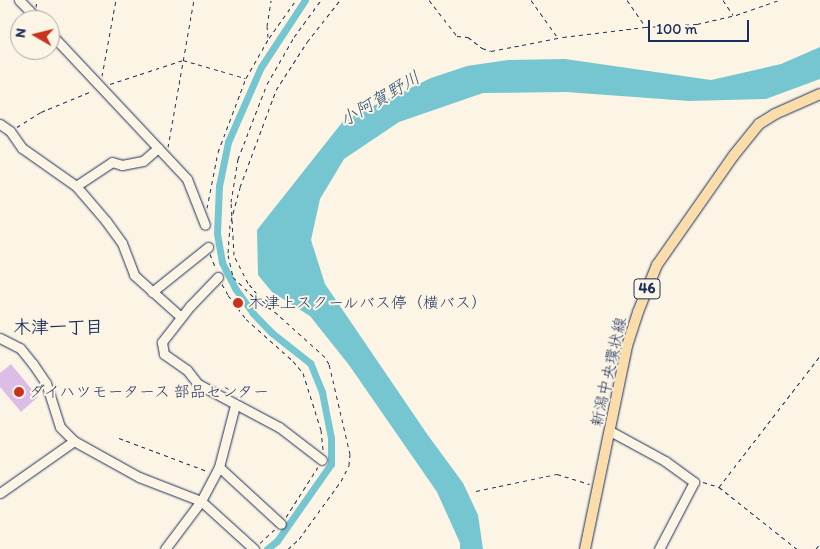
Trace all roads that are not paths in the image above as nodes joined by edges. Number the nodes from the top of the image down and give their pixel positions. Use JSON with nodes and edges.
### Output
{"nodes":[{"id":1,"x":19,"y":0,"type":"edge"},
{"id":2,"x":28,"y":10,"type":"edge"},
{"id":3,"x":60,"y":44,"type":"edge"},
{"id":4,"x":820,"y":94,"type":"edge"},
{"id":5,"x":0,"y":124,"type":"edge"},
{"id":6,"x":158,"y":148,"type":"junction"},
{"id":7,"x":76,"y":186,"type":"junction"},
{"id":8,"x":205,"y":225,"type":"dead end"},
{"id":9,"x":208,"y":247,"type":"road end"},
{"id":10,"x":222,"y":278,"type":"road end"},
{"id":11,"x":152,"y":292,"type":"junction"},
{"id":12,"x":181,"y":318,"type":"junction"},
{"id":13,"x":0,"y":338,"type":"edge"},
{"id":14,"x":235,"y":405,"type":"junction"},
{"id":15,"x":610,"y":431,"type":"junction"},
{"id":16,"x":74,"y":441,"type":"junction"},
{"id":17,"x":322,"y":460,"type":"road end"},
{"id":18,"x":217,"y":471,"type":"junction"},
{"id":19,"x":0,"y":493,"type":"edge"},
{"id":20,"x":201,"y":501,"type":"junction"},
{"id":21,"x":281,"y":524,"type":"road end"},
{"id":22,"x":165,"y":549,"type":"edge"},
{"id":23,"x":254,"y":549,"type":"edge"},
{"id":24,"x":585,"y":549,"type":"edge"},
{"id":25,"x":659,"y":549,"type":"edge"}],
"edges":[{"from":1,"to":2,"type":"street"},
{"from":3,"to":6,"type":"street"},
{"from":4,"to":15,"type":"main road","name":"新潟中央環状線","number":"46"},
{"from":5,"to":7,"type":"street"},
{"from":6,"to":7,"type":"street"},
{"from":6,"to":8,"type":"street"},
{"from":7,"to":11,"type":"street"},
{"from":9,"to":11,"type":"street"},
{"from":10,"to":12,"type":"street"},
{"from":11,"to":12,"type":"street"},
{"from":12,"to":14,"type":"street"},
{"from":13,"to":16,"type":"street"},
{"from":14,"to":17,"type":"street"},
{"from":14,"to":18,"type":"street"},
{"from":15,"to":24,"type":"main road","name":"新潟中央環状線","number":"46"},
{"from":15,"to":25,"type":"street"},
{"from":16,"to":19,"type":"street"},
{"from":16,"to":20,"type":"street"},
{"from":18,"to":20,"type":"street"},
{"from":18,"to":21,"type":"street"},
{"from":20,"to":22,"type":"street"},
{"from":20,"to":23,"type":"street"}]}
